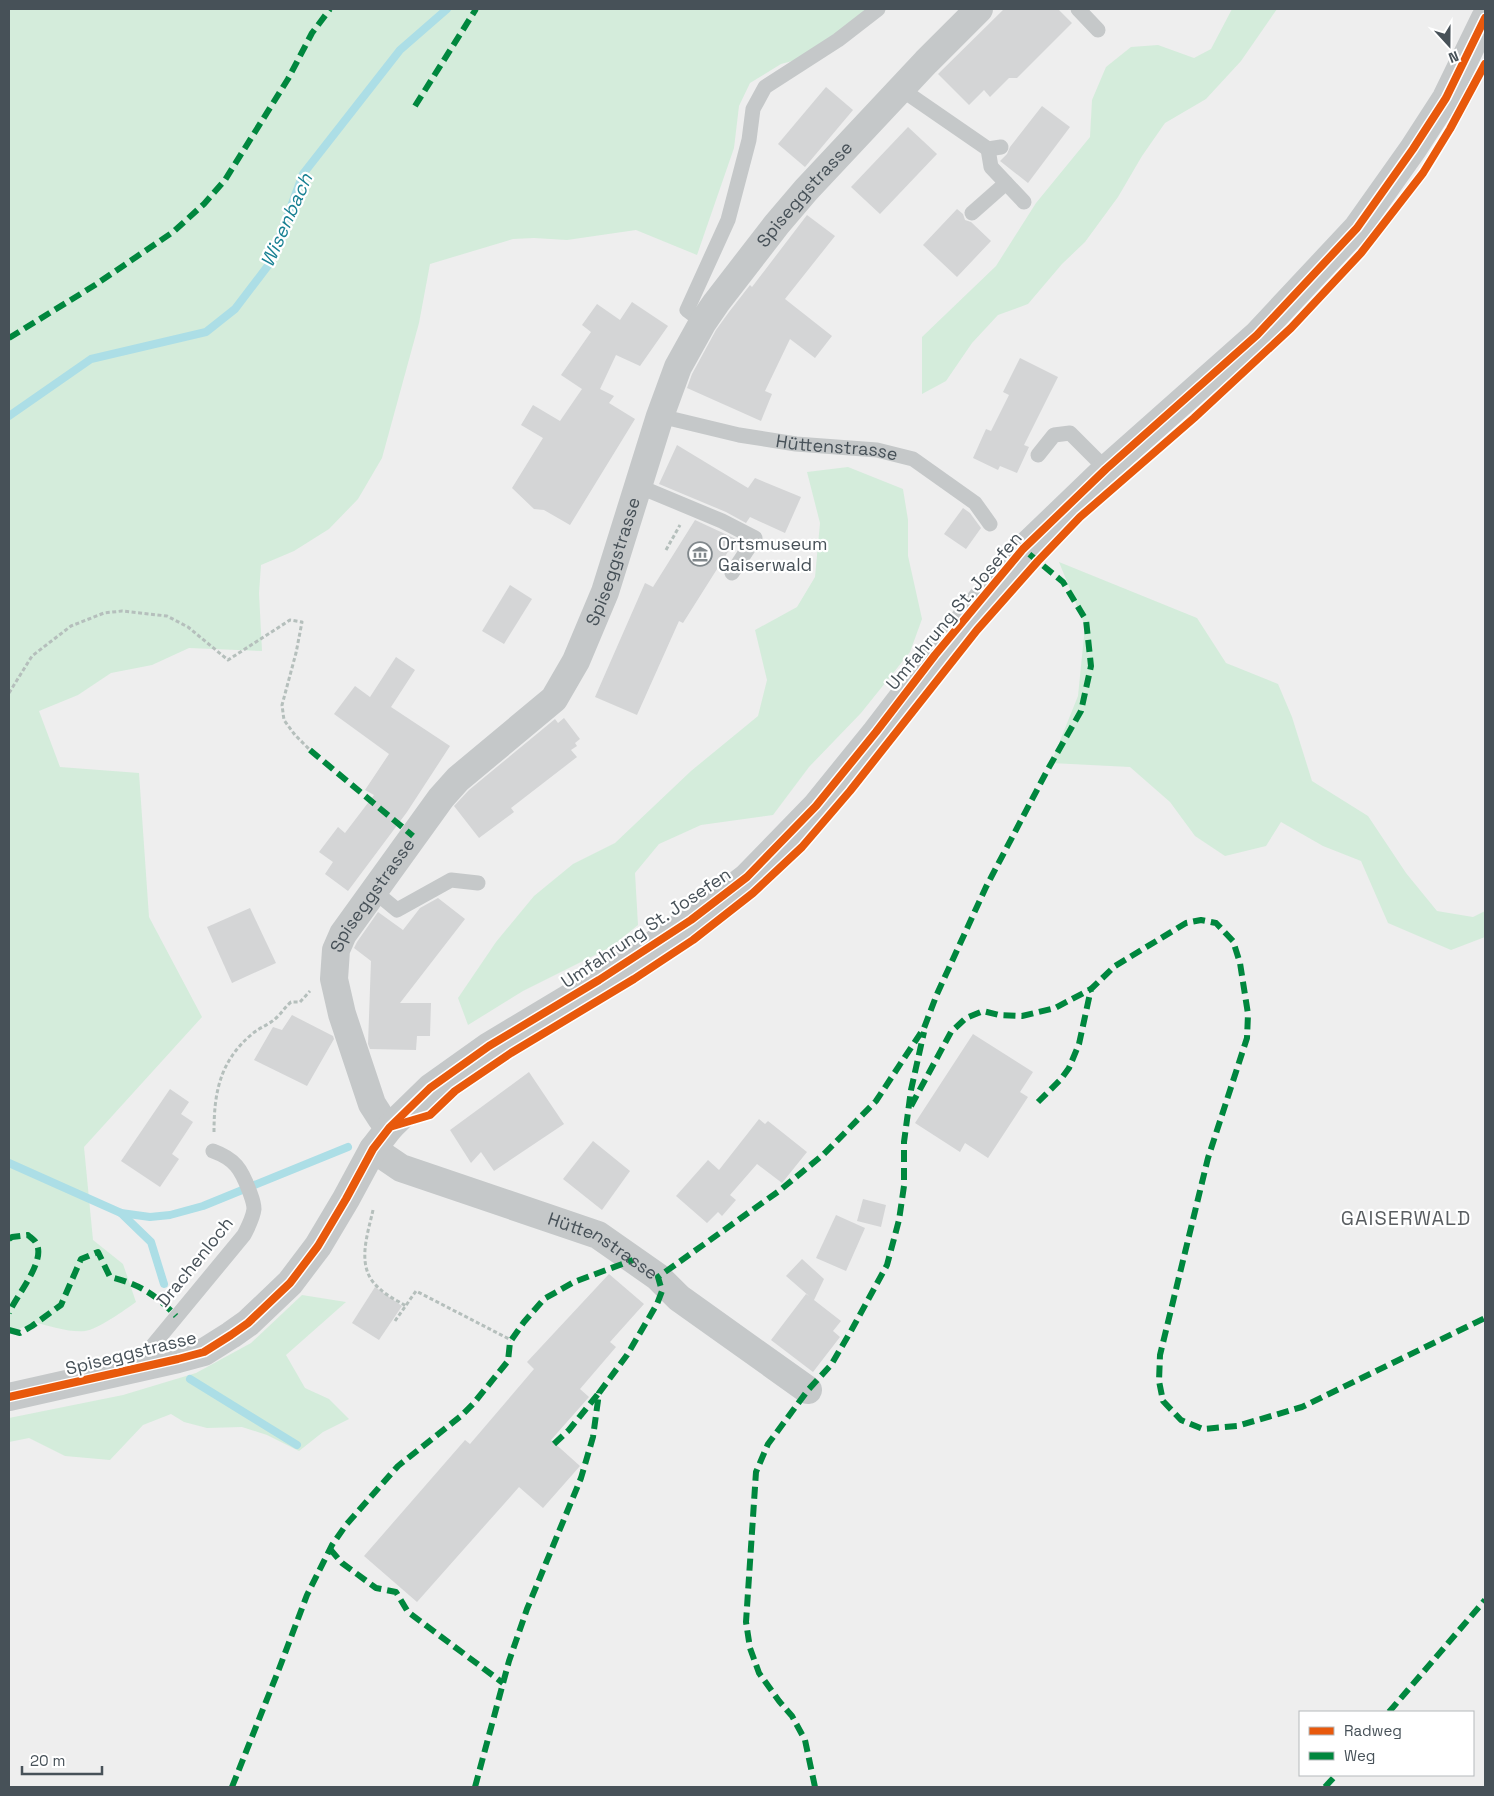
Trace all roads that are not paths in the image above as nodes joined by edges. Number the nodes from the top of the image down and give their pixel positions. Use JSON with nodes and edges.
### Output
{"nodes":[{"id":1,"x":878,"y":9,"type":"edge"},
{"id":2,"x":979,"y":9,"type":"edge"},
{"id":3,"x":1078,"y":9,"type":"edge"},
{"id":4,"x":1485,"y":18,"type":"edge"},
{"id":5,"x":1098,"y":30,"type":"dead end"},
{"id":6,"x":901,"y":89,"type":"junction"},
{"id":7,"x":1006,"y":183,"type":"junction"},
{"id":8,"x":1024,"y":202,"type":"dead end"},
{"id":9,"x":972,"y":213,"type":"dead end"},
{"id":10,"x":703,"y":322,"type":"junction"},
{"id":11,"x":660,"y":416,"type":"junction"},
{"id":12,"x":1038,"y":455,"type":"dead end"},
{"id":13,"x":1106,"y":469,"type":"junction"},
{"id":14,"x":638,"y":486,"type":"junction"},
{"id":15,"x":990,"y":524,"type":"dead end"},
{"id":16,"x":732,"y":573,"type":"dead end"},
{"id":17,"x":478,"y":884,"type":"dead end"},
{"id":18,"x":374,"y":891,"type":"junction"},
{"id":19,"x":390,"y":1127,"type":"junction"},
{"id":20,"x":373,"y":1149,"type":"junction"},
{"id":21,"x":213,"y":1151,"type":"dead end"},
{"id":22,"x":132,"y":1370,"type":"junction"},
{"id":23,"x":808,"y":1390,"type":"dead end"},
{"id":24,"x":9,"y":1396,"type":"edge"}],
"edges":[{"from":1,"to":10,"type":"lane"},
{"from":2,"to":6,"type":"street","name":"Spiseggstrasse"},
{"from":3,"to":5,"type":"lane"},
{"from":4,"to":13,"type":"street","name":"Umfahrung St. Josefen"},
{"from":6,"to":7,"type":"lane"},
{"from":6,"to":10,"type":"street","name":"Spiseggstrasse"},
{"from":7,"to":8,"type":"lane"},
{"from":7,"to":9,"type":"lane"},
{"from":10,"to":11,"type":"street","name":"Spiseggstrasse"},
{"from":11,"to":14,"type":"street","name":"Spiseggstrasse"},
{"from":11,"to":15,"type":"lane","name":"Hüttenstrasse"},
{"from":12,"to":13,"type":"lane"},
{"from":13,"to":19,"type":"street","name":"Umfahrung St. Josefen"},
{"from":14,"to":16,"type":"lane"},
{"from":14,"to":18,"type":"street","name":"Spiseggstrasse"},
{"from":17,"to":18,"type":"lane"},
{"from":18,"to":19,"type":"street","name":"Spiseggstrasse"},
{"from":19,"to":20,"type":"street","name":"Umfahrung St. Josefen"},
{"from":20,"to":22,"type":"street","name":"Spiseggstrasse"},
{"from":20,"to":23,"type":"street","name":"Hüttenstrasse"},
{"from":21,"to":22,"type":"lane","name":"Drachenloch"},
{"from":22,"to":24,"type":"street","name":"Spiseggstrasse"}]}
